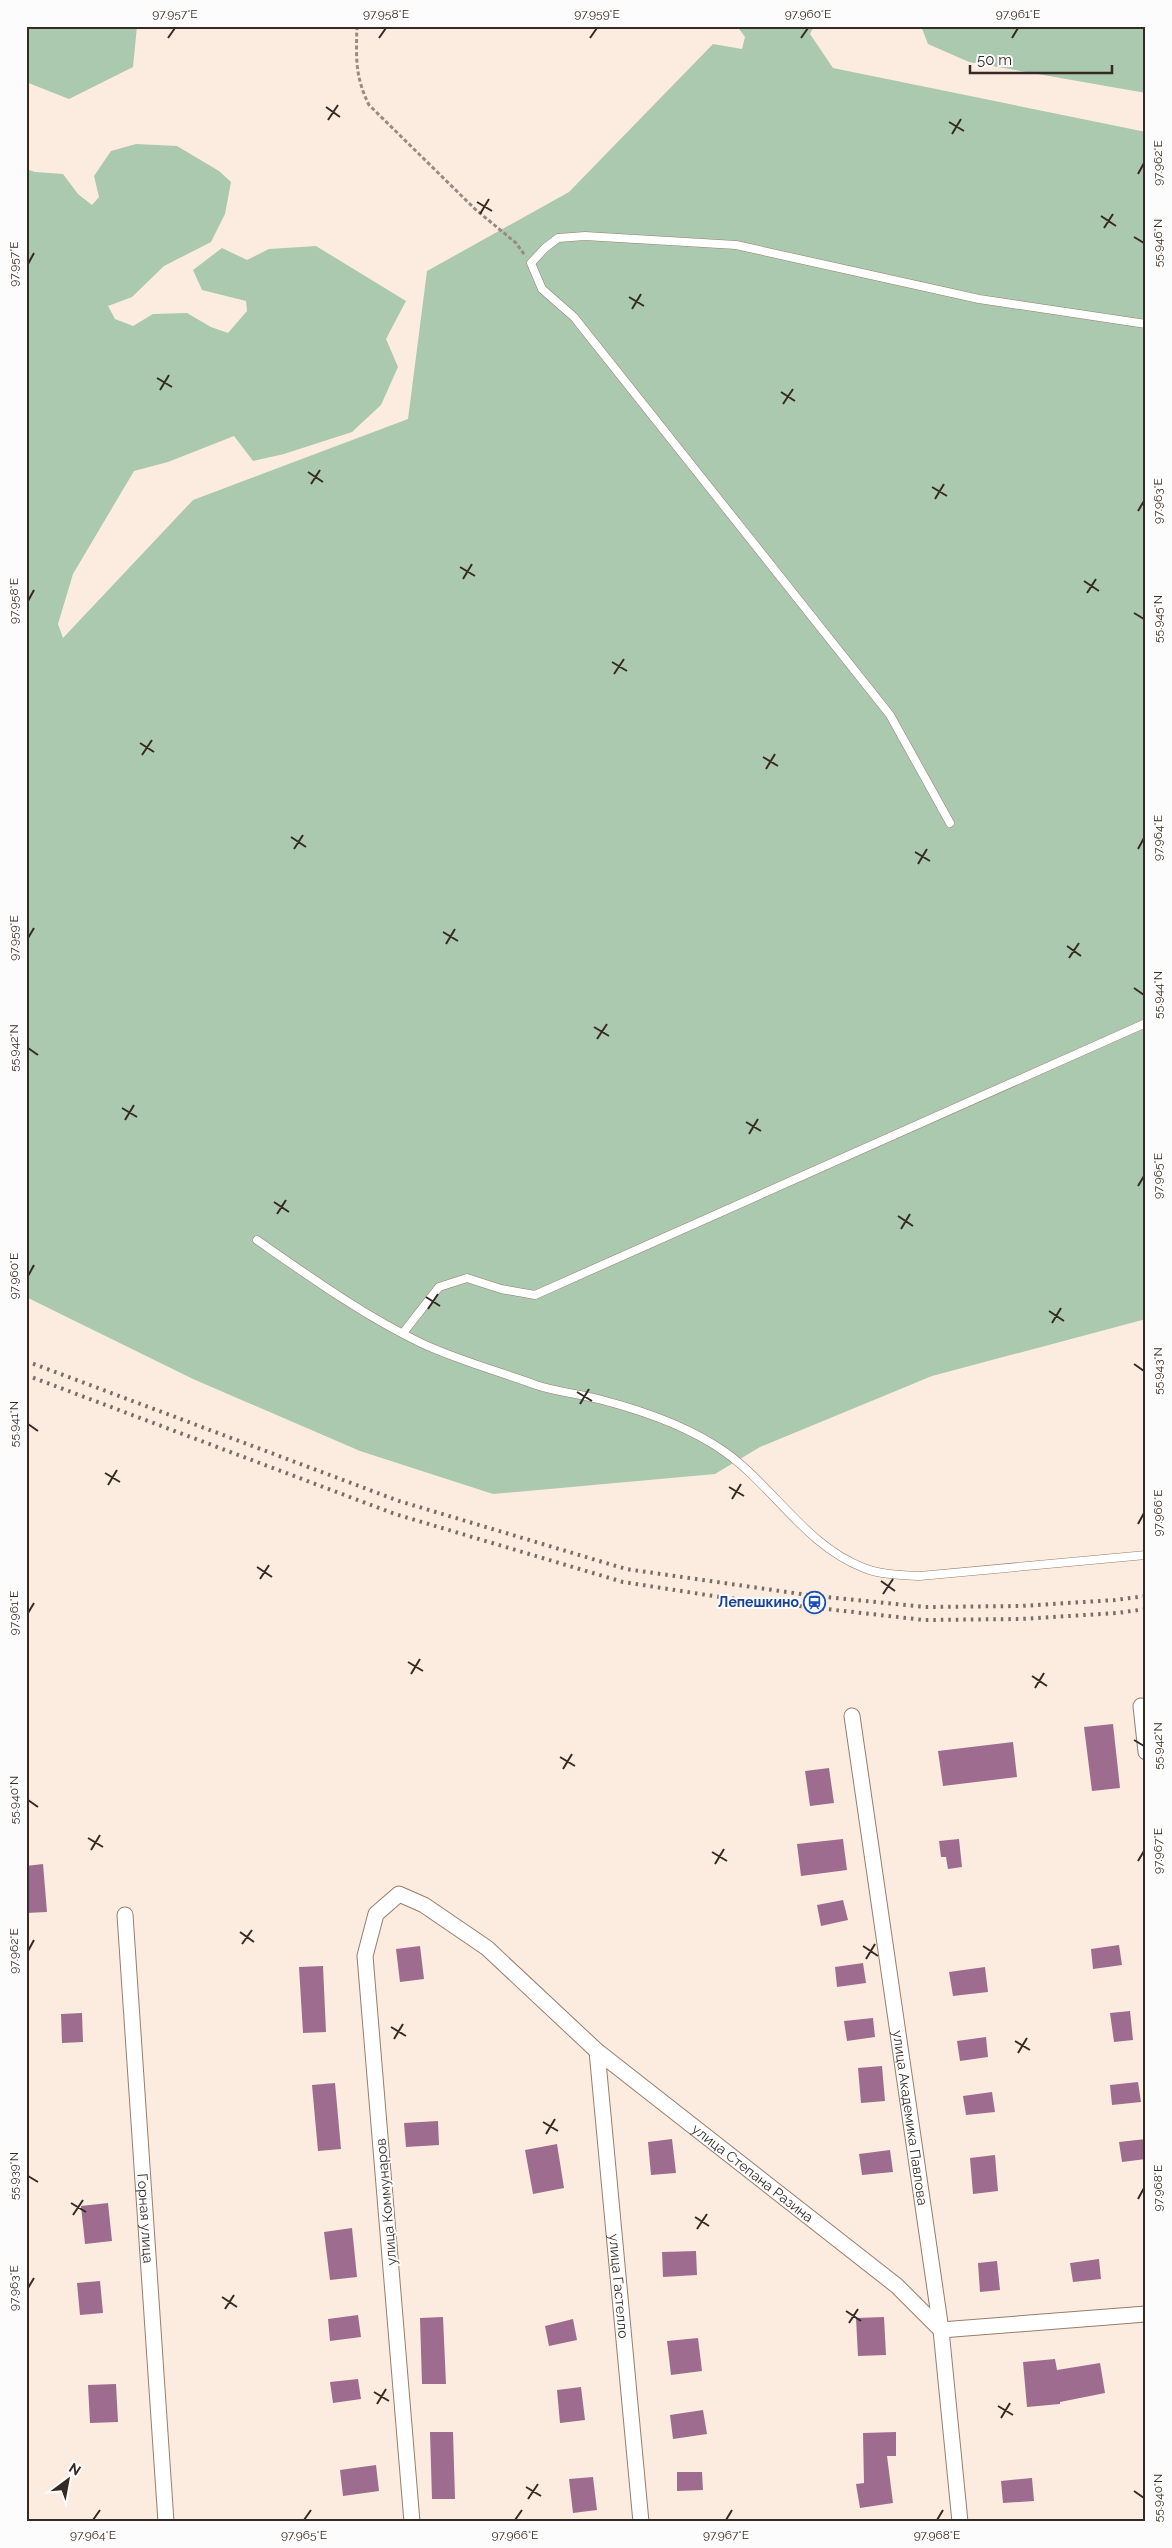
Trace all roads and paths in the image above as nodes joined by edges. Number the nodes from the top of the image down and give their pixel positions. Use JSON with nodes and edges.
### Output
{"nodes":[{"id":1,"x":356,"y":26,"type":"edge"},
{"id":2,"x":531,"y":264,"type":"junction"},
{"id":3,"x":1146,"y":324,"type":"edge"},
{"id":4,"x":950,"y":823,"type":"dead end"},
{"id":5,"x":1146,"y":1023,"type":"edge"},
{"id":6,"x":257,"y":1240,"type":"dead end"},
{"id":7,"x":403,"y":1333,"type":"junction"},
{"id":8,"x":1146,"y":1555,"type":"edge"},
{"id":9,"x":1141,"y":1706,"type":"dead end"},
{"id":10,"x":852,"y":1716,"type":"dead end"},
{"id":11,"x":1146,"y":1752,"type":"edge"},
{"id":12,"x":399,"y":1894,"type":"joint"},
{"id":13,"x":125,"y":1915,"type":"dead end"},
{"id":14,"x":597,"y":2051,"type":"junction"},
{"id":15,"x":1146,"y":2314,"type":"edge"},
{"id":16,"x":941,"y":2330,"type":"junction"},
{"id":17,"x":166,"y":2522,"type":"edge"},
{"id":18,"x":412,"y":2522,"type":"edge"},
{"id":19,"x":641,"y":2522,"type":"edge"},
{"id":20,"x":960,"y":2522,"type":"edge"}],
"edges":[{"from":1,"to":2,"type":"path"},
{"from":2,"to":3,"type":"lane"},
{"from":2,"to":4,"type":"lane"},
{"from":5,"to":7,"type":"lane"},
{"from":6,"to":7,"type":"lane"},
{"from":7,"to":8,"type":"lane"},
{"from":9,"to":11,"type":"street"},
{"from":10,"to":16,"type":"street","name":"улица Академика Павлова"},
{"from":12,"to":14,"type":"street","name":"улица Степана Разина"},
{"from":12,"to":18,"type":"street","name":"улица Коммунаров"},
{"from":13,"to":17,"type":"street","name":"Горная улица"},
{"from":14,"to":16,"type":"street","name":"улица Степана Разина"},
{"from":14,"to":19,"type":"street","name":"улица Гастелло"},
{"from":15,"to":16,"type":"street"},
{"from":16,"to":20,"type":"street","name":"улица Академика Павлова"}]}
